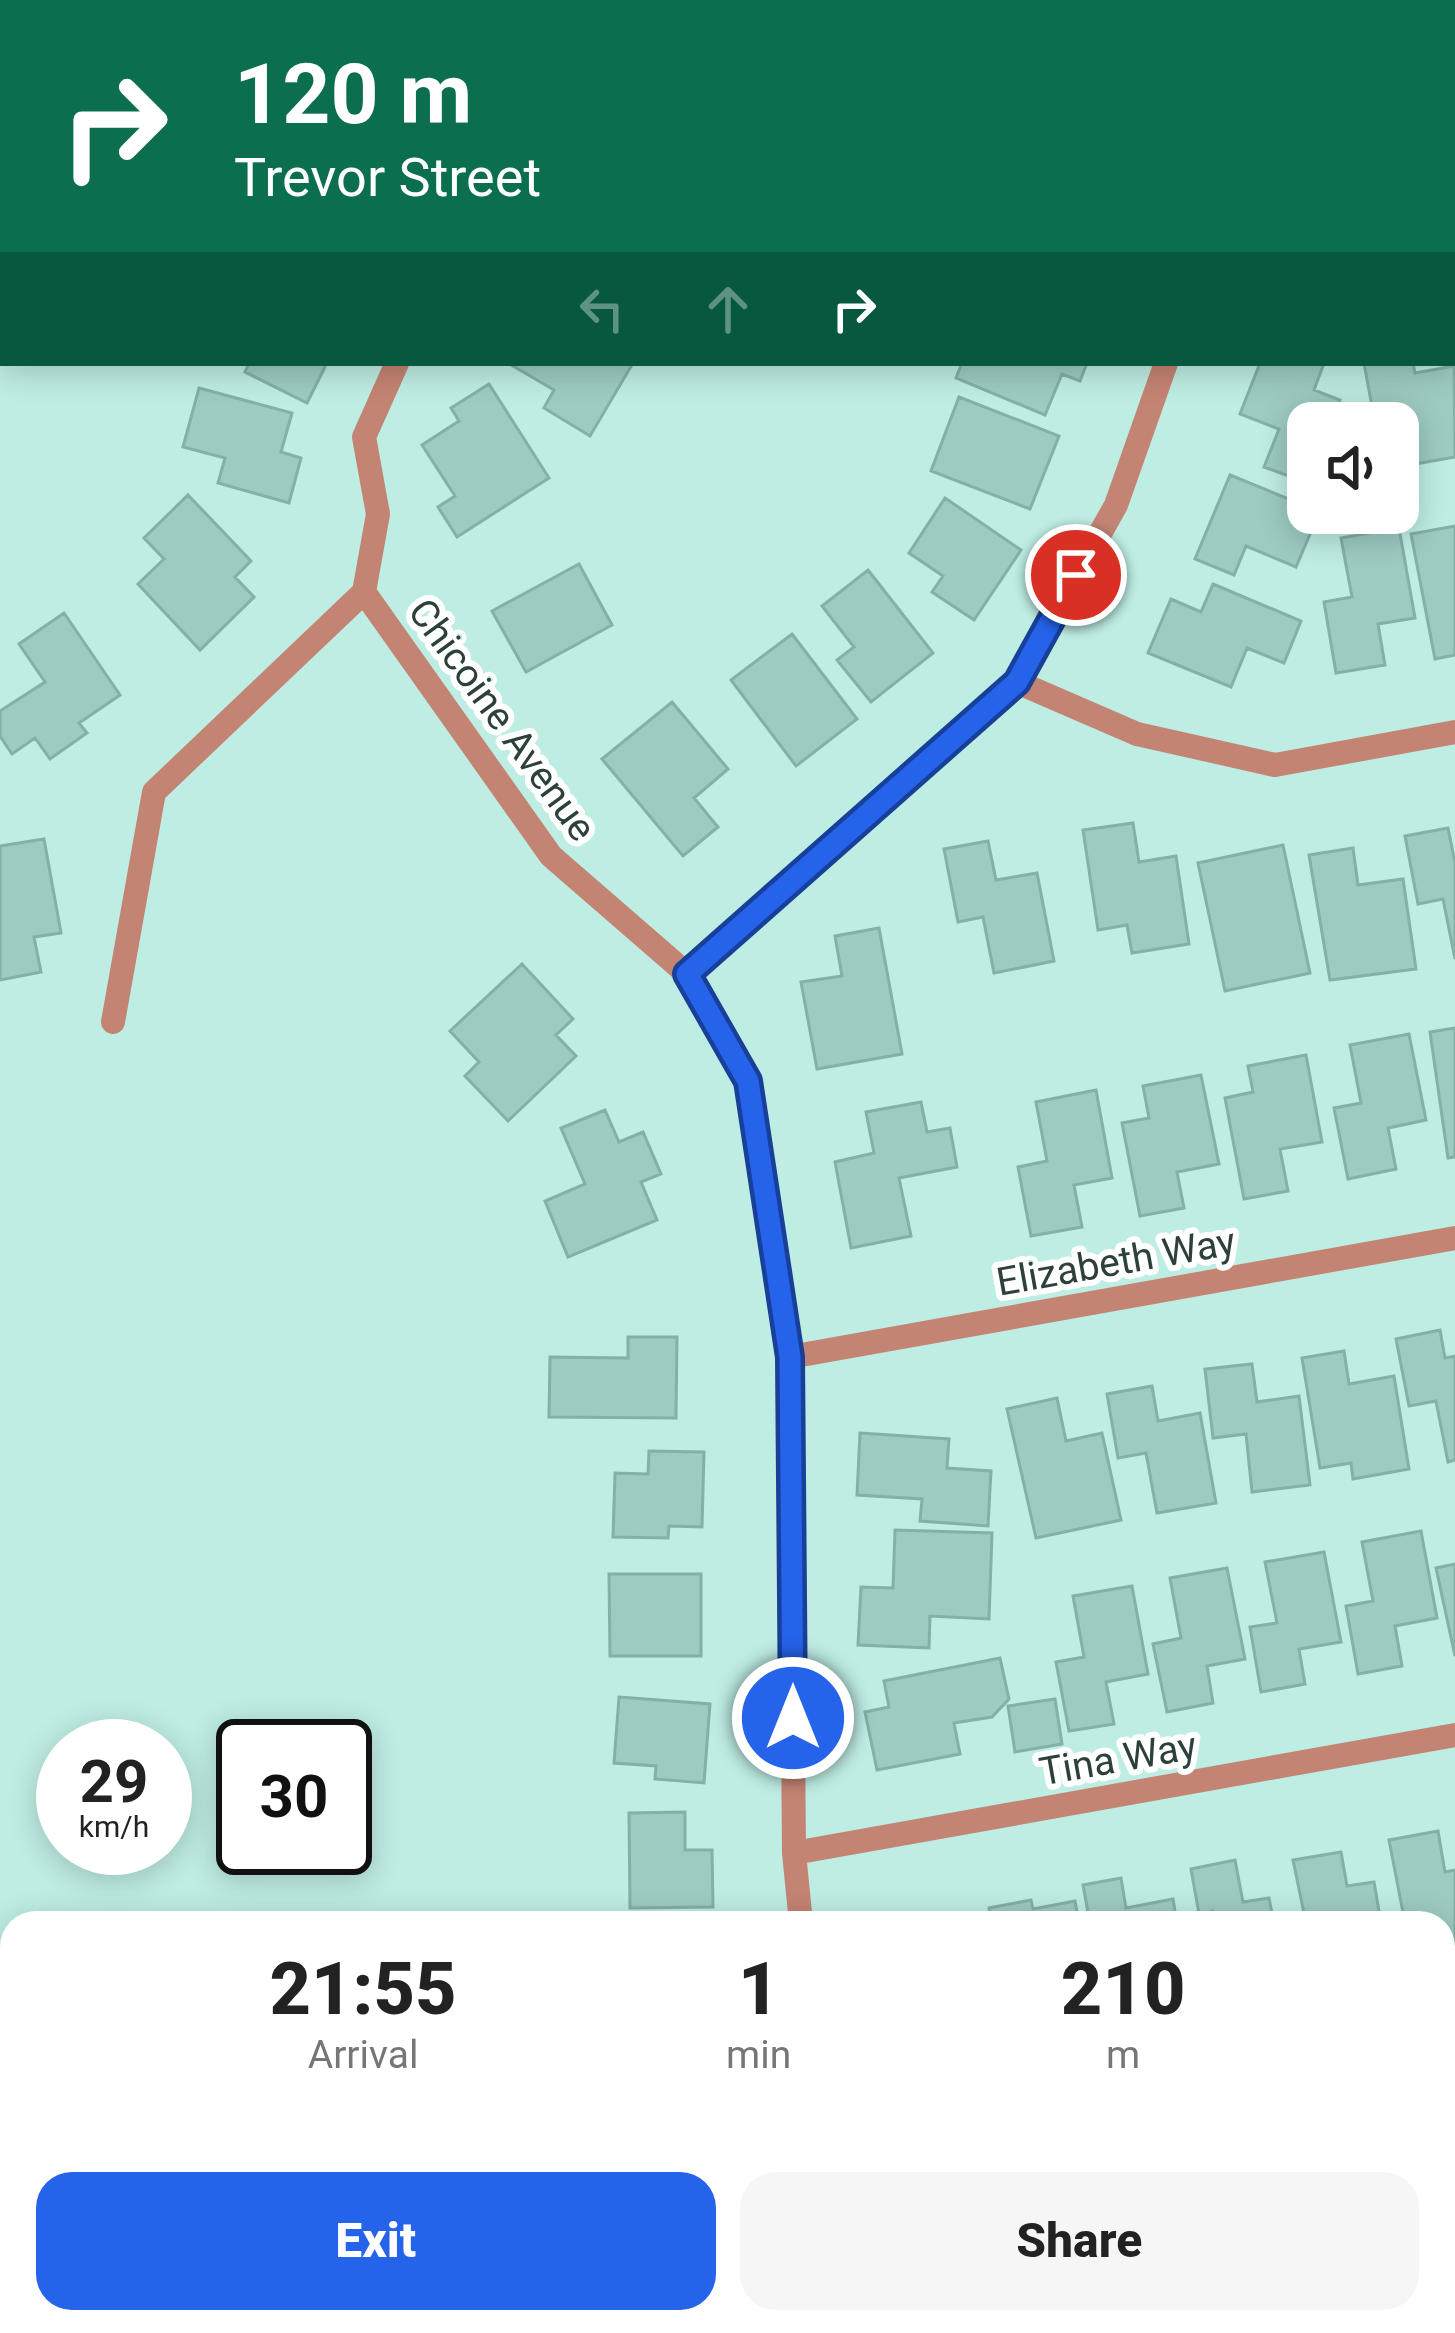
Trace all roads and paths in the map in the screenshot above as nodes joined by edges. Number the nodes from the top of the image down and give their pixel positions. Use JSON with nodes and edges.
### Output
{"nodes":[{"id":1,"x":396,"y":366,"type":"edge"},
{"id":2,"x":1165,"y":366,"type":"edge"},
{"id":3,"x":364,"y":592,"type":"junction"},
{"id":4,"x":1017,"y":682,"type":"junction"},
{"id":5,"x":1455,"y":732,"type":"edge"},
{"id":6,"x":687,"y":974,"type":"junction"},
{"id":7,"x":113,"y":1022,"type":"dead end"},
{"id":8,"x":1455,"y":1238,"type":"edge"},
{"id":9,"x":790,"y":1357,"type":"junction"},
{"id":10,"x":1455,"y":1735,"type":"edge"},
{"id":11,"x":794,"y":1853,"type":"junction"},
{"id":12,"x":800,"y":1911,"type":"edge"}],
"edges":[{"from":1,"to":3,"type":"street","name":"Chicoine Avenue"},
{"from":2,"to":4,"type":"street"},
{"from":3,"to":6,"type":"street","name":"Chicoine Avenue"},
{"from":3,"to":7,"type":"street"},
{"from":4,"to":5,"type":"street"},
{"from":4,"to":6,"type":"street"},
{"from":6,"to":9,"type":"street","name":"Chicoine Avenue"},
{"from":8,"to":9,"type":"street","name":"Elizabeth Way"},
{"from":9,"to":11,"type":"street","name":"Chicoine Avenue"},
{"from":10,"to":11,"type":"street","name":"Tina Way"},
{"from":11,"to":12,"type":"street","name":"Chicoine Avenue"}]}
